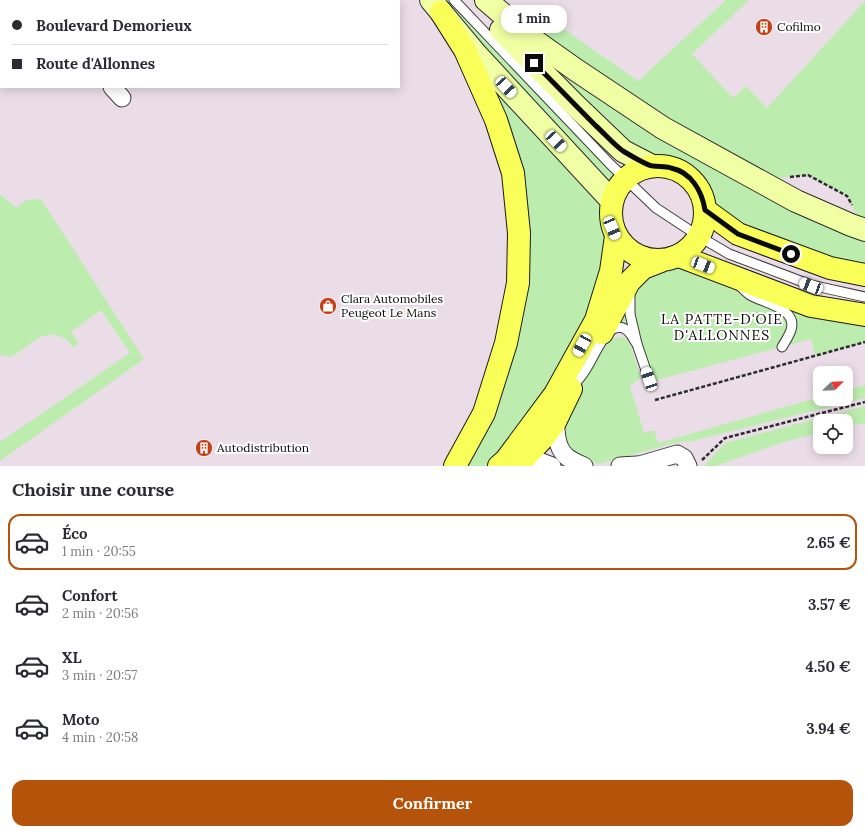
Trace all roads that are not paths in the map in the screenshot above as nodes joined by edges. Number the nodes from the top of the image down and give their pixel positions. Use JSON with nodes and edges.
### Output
{"nodes":[{"id":1,"x":472,"y":0,"type":"edge"},
{"id":2,"x":486,"y":0,"type":"edge"},
{"id":3,"x":442,"y":4,"type":"edge"},
{"id":4,"x":652,"y":166,"type":"junction"},
{"id":5,"x":625,"y":179,"type":"junction"},
{"id":6,"x":612,"y":201,"type":"junction"},
{"id":7,"x":705,"y":210,"type":"junction"},
{"id":8,"x":865,"y":230,"type":"edge"},
{"id":9,"x":616,"y":236,"type":"junction"},
{"id":10,"x":700,"y":237,"type":"junction"},
{"id":11,"x":670,"y":259,"type":"junction"},
{"id":12,"x":728,"y":274,"type":"junction"},
{"id":13,"x":865,"y":275,"type":"edge"},
{"id":14,"x":629,"y":282,"type":"junction"},
{"id":15,"x":865,"y":297,"type":"edge"},
{"id":16,"x":865,"y":315,"type":"edge"},
{"id":17,"x":637,"y":344,"type":"junction"},
{"id":18,"x":782,"y":347,"type":"dead end"},
{"id":19,"x":650,"y":382,"type":"dead end"},
{"id":20,"x":571,"y":389,"type":"junction"},
{"id":21,"x":555,"y":422,"type":"junction"},
{"id":22,"x":519,"y":463,"type":"edge"},
{"id":23,"x":693,"y":464,"type":"edge"},
{"id":24,"x":455,"y":466,"type":"edge"},
{"id":25,"x":500,"y":466,"type":"edge"},
{"id":26,"x":552,"y":466,"type":"edge"},
{"id":27,"x":584,"y":466,"type":"edge"},
{"id":28,"x":620,"y":466,"type":"edge"},
{"id":29,"x":636,"y":466,"type":"edge"}],
"edges":[{"from":1,"to":4,"type":"main road"},
{"from":2,"to":8,"type":"main road"},
{"from":3,"to":5,"type":"lane"},
{"from":3,"to":6,"type":"main road"},
{"from":3,"to":24,"type":"main road"},
{"from":4,"to":5,"type":"main road"},
{"from":4,"to":7,"type":"main road"},
{"from":5,"to":6,"type":"main road"},
{"from":5,"to":10,"type":"lane"},
{"from":6,"to":9,"type":"main road"},
{"from":7,"to":10,"type":"main road"},
{"from":7,"to":13,"type":"main road"},
{"from":9,"to":11,"type":"main road"},
{"from":9,"to":25,"type":"main road"},
{"from":10,"to":11,"type":"main road"},
{"from":10,"to":15,"type":"lane"},
{"from":11,"to":12,"type":"main road"},
{"from":11,"to":14,"type":"main road"},
{"from":12,"to":16,"type":"main road"},
{"from":12,"to":18,"type":"lane"},
{"from":14,"to":17,"type":"lane"},
{"from":14,"to":20,"type":"main road"},
{"from":17,"to":19,"type":"lane"},
{"from":17,"to":20,"type":"lane"},
{"from":20,"to":21,"type":"main road"},
{"from":21,"to":22,"type":"main road"},
{"from":21,"to":27,"type":"street"},
{"from":22,"to":26,"type":"street"},
{"from":23,"to":29,"type":"street"},
{"from":28,"to":29,"type":"street"}]}
